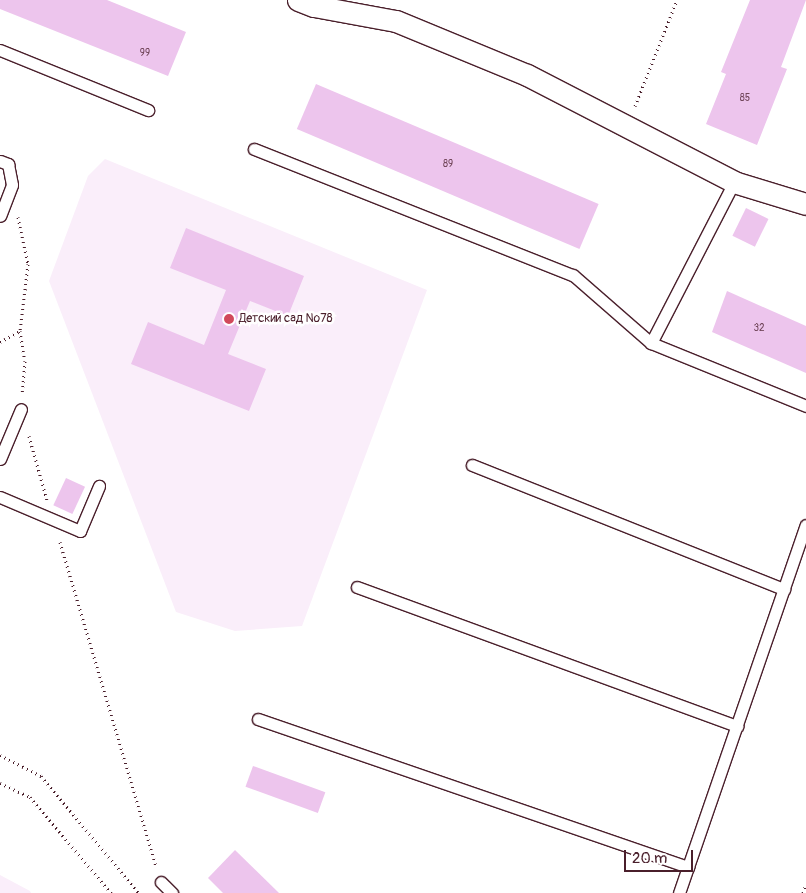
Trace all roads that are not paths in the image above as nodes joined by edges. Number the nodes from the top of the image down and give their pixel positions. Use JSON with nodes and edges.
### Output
{"nodes":[{"id":1,"x":298,"y":0,"type":"edge"},
{"id":2,"x":347,"y":6,"type":"edge"},
{"id":3,"x":0,"y":50,"type":"edge"},
{"id":4,"x":148,"y":110,"type":"dead end"},
{"id":5,"x":254,"y":150,"type":"dead end"},
{"id":6,"x":0,"y":161,"type":"edge"},
{"id":7,"x":734,"y":182,"type":"junction"},
{"id":8,"x":806,"y":204,"type":"edge"},
{"id":9,"x":0,"y":216,"type":"edge"},
{"id":10,"x":651,"y":343,"type":"junction"},
{"id":11,"x":806,"y":406,"type":"edge"},
{"id":12,"x":21,"y":409,"type":"road end"},
{"id":13,"x":0,"y":459,"type":"edge"},
{"id":14,"x":472,"y":465,"type":"dead end"},
{"id":15,"x":99,"y":486,"type":"dead end"},
{"id":16,"x":0,"y":497,"type":"edge"},
{"id":17,"x":806,"y":525,"type":"edge"},
{"id":18,"x":357,"y":588,"type":"dead end"},
{"id":19,"x":784,"y":589,"type":"junction"},
{"id":20,"x":258,"y":719,"type":"dead end"},
{"id":21,"x":737,"y":726,"type":"junction"},
{"id":22,"x":688,"y":867,"type":"junction"},
{"id":23,"x":160,"y":882,"type":"road end"},
{"id":24,"x":172,"y":893,"type":"edge"},
{"id":25,"x":679,"y":893,"type":"edge"}],
"edges":[{"from":1,"to":2,"type":"street"},
{"from":2,"to":7,"type":"street"},
{"from":3,"to":4,"type":"lane"},
{"from":5,"to":10,"type":"lane"},
{"from":6,"to":9,"type":"lane"},
{"from":7,"to":8,"type":"street"},
{"from":7,"to":10,"type":"lane"},
{"from":10,"to":11,"type":"lane"},
{"from":12,"to":13,"type":"lane"},
{"from":14,"to":19,"type":"lane"},
{"from":15,"to":16,"type":"lane"},
{"from":17,"to":19,"type":"lane"},
{"from":18,"to":21,"type":"lane"},
{"from":19,"to":21,"type":"lane"},
{"from":20,"to":22,"type":"lane"},
{"from":21,"to":22,"type":"lane"},
{"from":22,"to":25,"type":"lane"},
{"from":23,"to":24,"type":"lane"}]}
